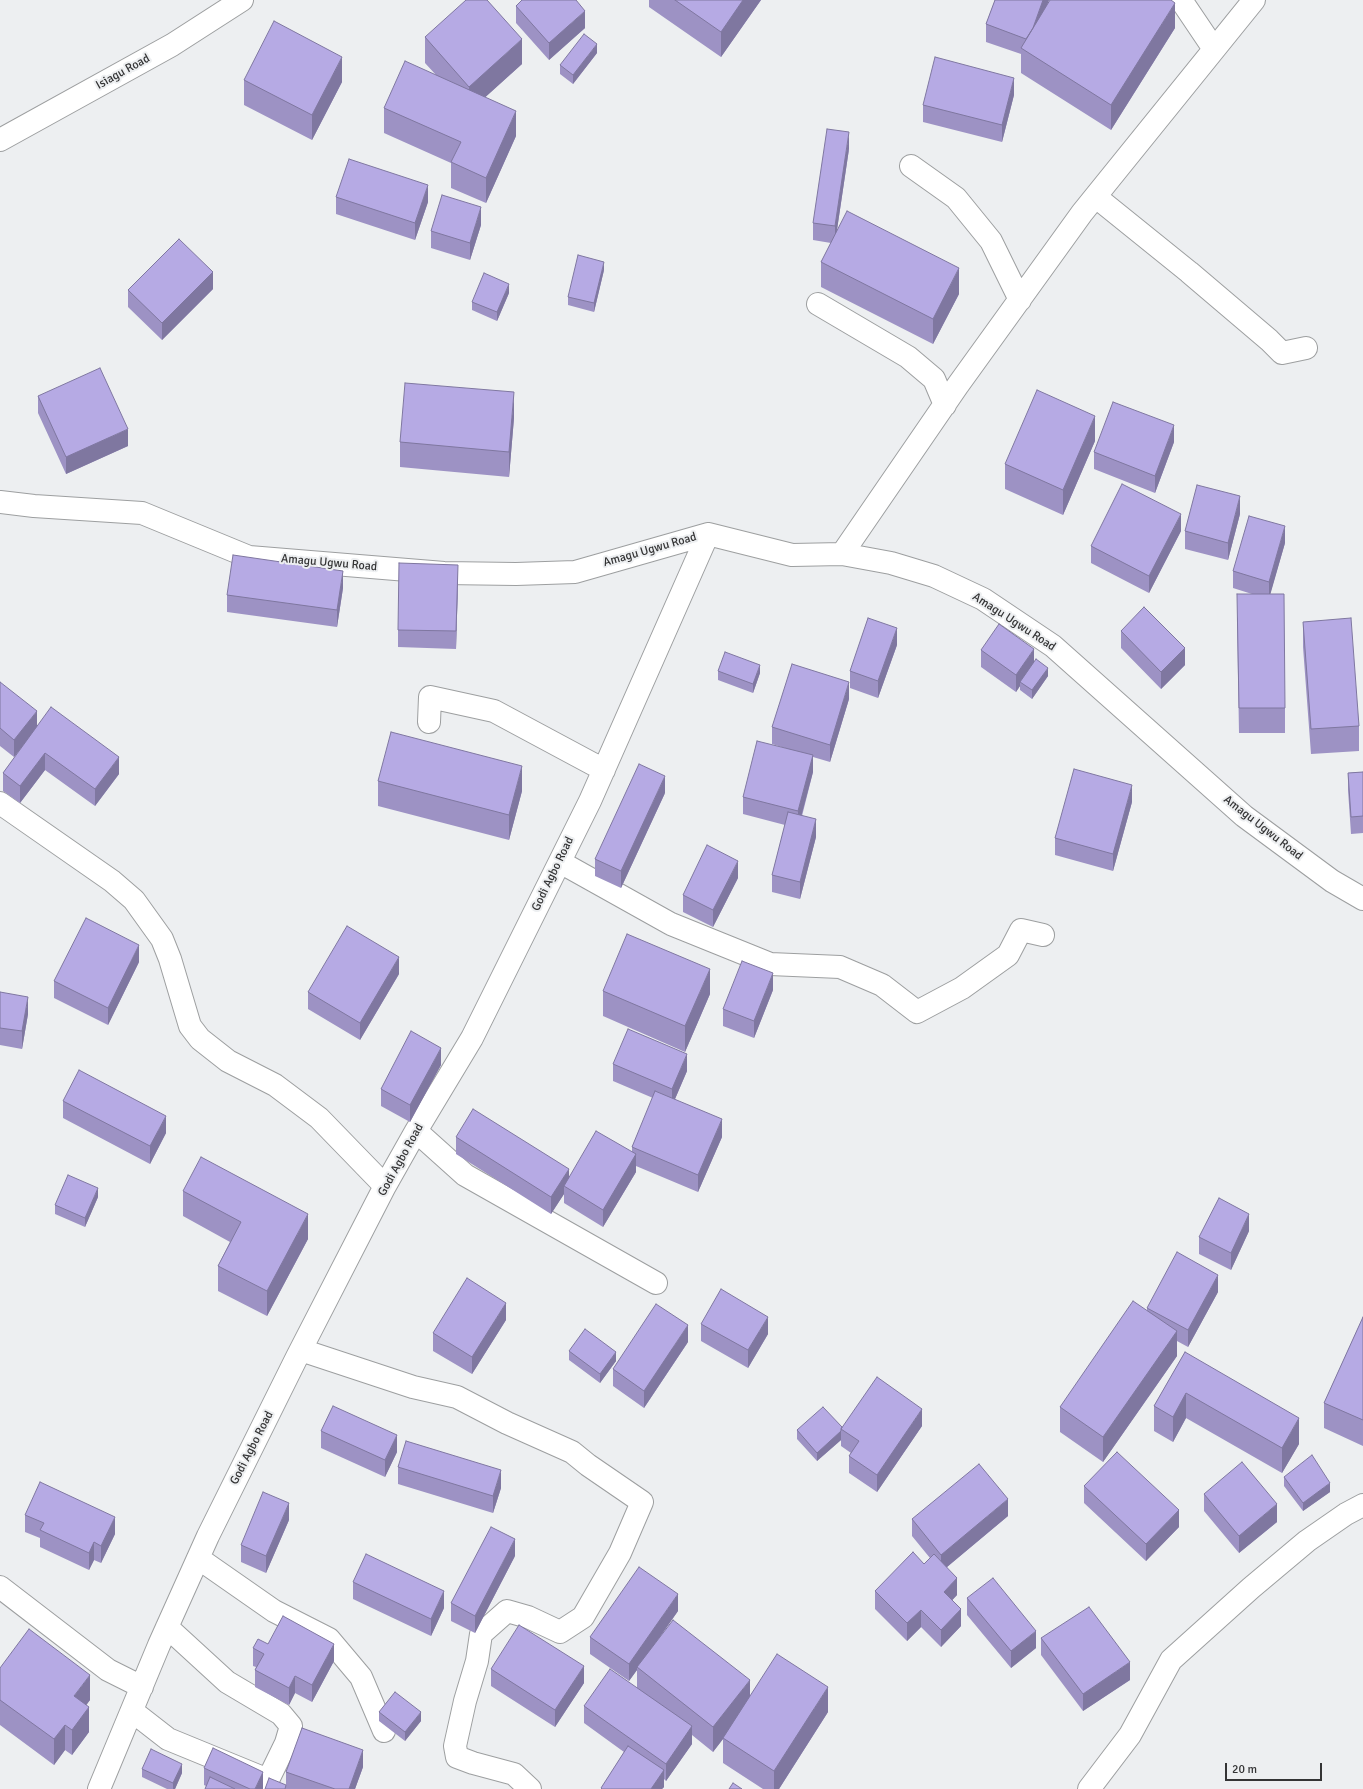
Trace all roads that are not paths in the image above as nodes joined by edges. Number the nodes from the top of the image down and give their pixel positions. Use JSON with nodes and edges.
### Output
{"nodes":[{"id":1,"x":242,"y":0,"type":"edge"},
{"id":2,"x":1182,"y":0,"type":"edge"},
{"id":3,"x":1254,"y":0,"type":"edge"},
{"id":4,"x":1214,"y":49,"type":"junction"},
{"id":5,"x":0,"y":140,"type":"edge"},
{"id":6,"x":911,"y":166,"type":"dead end"},
{"id":7,"x":1096,"y":197,"type":"junction"},
{"id":8,"x":1020,"y":300,"type":"junction"},
{"id":9,"x":818,"y":304,"type":"dead end"},
{"id":10,"x":1306,"y":348,"type":"dead end"},
{"id":11,"x":945,"y":405,"type":"junction"},
{"id":12,"x":0,"y":502,"type":"edge"},
{"id":13,"x":708,"y":534,"type":"junction"},
{"id":14,"x":842,"y":554,"type":"junction"},
{"id":15,"x":429,"y":722,"type":"dead end"},
{"id":16,"x":604,"y":770,"type":"junction"},
{"id":17,"x":0,"y":803,"type":"edge"},
{"id":18,"x":560,"y":862,"type":"junction"},
{"id":19,"x":1363,"y":898,"type":"edge"},
{"id":20,"x":1043,"y":935,"type":"dead end"},
{"id":21,"x":416,"y":1131,"type":"junction"},
{"id":22,"x":385,"y":1186,"type":"junction"},
{"id":23,"x":656,"y":1283,"type":"dead end"},
{"id":24,"x":301,"y":1350,"type":"junction"},
{"id":25,"x":1363,"y":1505,"type":"edge"},
{"id":26,"x":198,"y":1558,"type":"junction"},
{"id":27,"x":0,"y":1588,"type":"edge"},
{"id":28,"x":167,"y":1627,"type":"junction"},
{"id":29,"x":142,"y":1687,"type":"junction"},
{"id":30,"x":132,"y":1711,"type":"junction"},
{"id":31,"x":384,"y":1731,"type":"dead end"},
{"id":32,"x":99,"y":1789,"type":"edge"},
{"id":33,"x":530,"y":1789,"type":"edge"},
{"id":34,"x":1089,"y":1789,"type":"edge"}],
"edges":[{"from":1,"to":5,"type":"street","name":"Isiagu Road"},
{"from":2,"to":4,"type":"street"},
{"from":3,"to":4,"type":"street"},
{"from":4,"to":7,"type":"street"},
{"from":6,"to":8,"type":"street"},
{"from":7,"to":8,"type":"street"},
{"from":7,"to":10,"type":"street"},
{"from":8,"to":11,"type":"street"},
{"from":9,"to":11,"type":"street"},
{"from":11,"to":14,"type":"street"},
{"from":12,"to":13,"type":"street","name":"Amagu Ugwu Road"},
{"from":13,"to":14,"type":"street","name":"Amagu Ugwu Road"},
{"from":13,"to":16,"type":"street","name":"Godi Agbo Road"},
{"from":14,"to":19,"type":"street","name":"Amagu Ugwu Road"},
{"from":15,"to":16,"type":"street"},
{"from":16,"to":18,"type":"street","name":"Godi Agbo Road"},
{"from":17,"to":22,"type":"street"},
{"from":18,"to":20,"type":"street"},
{"from":18,"to":21,"type":"street","name":"Godi Agbo Road"},
{"from":21,"to":22,"type":"street","name":"Godi Agbo Road"},
{"from":21,"to":23,"type":"street"},
{"from":22,"to":24,"type":"street","name":"Godi Agbo Road"},
{"from":24,"to":26,"type":"street","name":"Godi Agbo Road"},
{"from":24,"to":33,"type":"street"},
{"from":25,"to":34,"type":"street"},
{"from":26,"to":28,"type":"street","name":"Godi Agbo Road"},
{"from":26,"to":31,"type":"street"},
{"from":27,"to":29,"type":"street"},
{"from":28,"to":29,"type":"street","name":"Godi Agbo Road"},
{"from":28,"to":30,"type":"street"},
{"from":29,"to":30,"type":"street","name":"Godi Agbo Road"},
{"from":30,"to":32,"type":"street","name":"Godi Agbo Road"}]}
